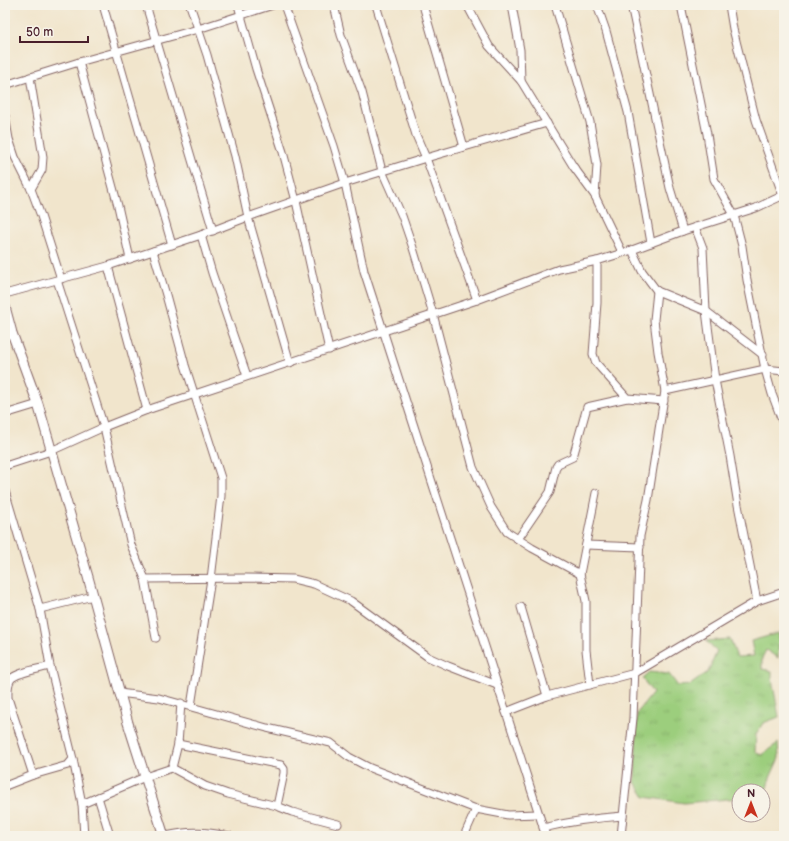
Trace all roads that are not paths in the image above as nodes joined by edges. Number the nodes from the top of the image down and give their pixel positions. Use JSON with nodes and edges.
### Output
{"nodes":[{"id":1,"x":103,"y":5,"type":"edge"},
{"id":2,"x":146,"y":5,"type":"edge"},
{"id":3,"x":190,"y":5,"type":"edge"},
{"id":4,"x":238,"y":5,"type":"edge"},
{"id":5,"x":273,"y":5,"type":"edge"},
{"id":6,"x":284,"y":5,"type":"edge"},
{"id":7,"x":334,"y":5,"type":"edge"},
{"id":8,"x":376,"y":5,"type":"edge"},
{"id":9,"x":423,"y":5,"type":"edge"},
{"id":10,"x":467,"y":5,"type":"edge"},
{"id":11,"x":512,"y":5,"type":"edge"},
{"id":12,"x":556,"y":5,"type":"edge"},
{"id":13,"x":597,"y":5,"type":"edge"},
{"id":14,"x":631,"y":5,"type":"edge"},
{"id":15,"x":681,"y":5,"type":"edge"},
{"id":16,"x":730,"y":5,"type":"edge"},
{"id":17,"x":241,"y":15,"type":"junction"},
{"id":18,"x":198,"y":29,"type":"junction"},
{"id":19,"x":157,"y":40,"type":"junction"},
{"id":20,"x":116,"y":52,"type":"junction"},
{"id":21,"x":79,"y":62,"type":"junction"},
{"id":22,"x":30,"y":77,"type":"junction"},
{"id":23,"x":521,"y":81,"type":"junction"},
{"id":24,"x":5,"y":85,"type":"edge"},
{"id":25,"x":5,"y":116,"type":"edge"},
{"id":26,"x":547,"y":123,"type":"junction"},
{"id":27,"x":464,"y":146,"type":"junction"},
{"id":28,"x":426,"y":158,"type":"junction"},
{"id":29,"x":382,"y":171,"type":"junction"},
{"id":30,"x":345,"y":183,"type":"junction"},
{"id":31,"x":31,"y":189,"type":"junction"},
{"id":32,"x":595,"y":196,"type":"junction"},
{"id":33,"x":784,"y":196,"type":"edge"},
{"id":34,"x":296,"y":201,"type":"junction"},
{"id":35,"x":734,"y":215,"type":"junction"},
{"id":36,"x":248,"y":217,"type":"junction"},
{"id":37,"x":695,"y":227,"type":"junction"},
{"id":38,"x":212,"y":231,"type":"junction"},
{"id":39,"x":683,"y":231,"type":"junction"},
{"id":40,"x":201,"y":235,"type":"junction"},
{"id":41,"x":651,"y":243,"type":"junction"},
{"id":42,"x":172,"y":245,"type":"junction"},
{"id":43,"x":632,"y":250,"type":"junction"},
{"id":44,"x":153,"y":251,"type":"junction"},
{"id":45,"x":622,"y":252,"type":"junction"},
{"id":46,"x":130,"y":259,"type":"junction"},
{"id":47,"x":597,"y":261,"type":"junction"},
{"id":48,"x":108,"y":266,"type":"junction"},
{"id":49,"x":59,"y":280,"type":"junction"},
{"id":50,"x":657,"y":291,"type":"junction"},
{"id":51,"x":5,"y":294,"type":"edge"},
{"id":52,"x":477,"y":300,"type":"junction"},
{"id":53,"x":5,"y":307,"type":"edge"},
{"id":54,"x":706,"y":311,"type":"junction"},
{"id":55,"x":433,"y":314,"type":"junction"},
{"id":56,"x":384,"y":330,"type":"junction"},
{"id":57,"x":329,"y":350,"type":"junction"},
{"id":58,"x":763,"y":355,"type":"junction"},
{"id":59,"x":290,"y":363,"type":"junction"},
{"id":60,"x":765,"y":369,"type":"junction"},
{"id":61,"x":784,"y":371,"type":"edge"},
{"id":62,"x":247,"y":376,"type":"junction"},
{"id":63,"x":715,"y":380,"type":"junction"},
{"id":64,"x":665,"y":391,"type":"junction"},
{"id":65,"x":195,"y":394,"type":"junction"},
{"id":66,"x":627,"y":398,"type":"junction"},
{"id":67,"x":664,"y":401,"type":"junction"},
{"id":68,"x":38,"y":404,"type":"junction"},
{"id":69,"x":147,"y":410,"type":"junction"},
{"id":70,"x":5,"y":414,"type":"edge"},
{"id":71,"x":784,"y":426,"type":"edge"},
{"id":72,"x":104,"y":427,"type":"junction"},
{"id":73,"x":51,"y":451,"type":"junction"},
{"id":74,"x":5,"y":466,"type":"edge"},
{"id":75,"x":5,"y":491,"type":"edge"},
{"id":76,"x":596,"y":493,"type":"dead end"},
{"id":77,"x":518,"y":539,"type":"junction"},
{"id":78,"x":586,"y":544,"type":"junction"},
{"id":79,"x":640,"y":547,"type":"junction"},
{"id":80,"x":580,"y":574,"type":"junction"},
{"id":81,"x":145,"y":579,"type":"junction"},
{"id":82,"x":212,"y":579,"type":"junction"},
{"id":83,"x":784,"y":592,"type":"edge"},
{"id":84,"x":93,"y":596,"type":"junction"},
{"id":85,"x":758,"y":601,"type":"junction"},
{"id":86,"x":521,"y":607,"type":"dead end"},
{"id":87,"x":40,"y":609,"type":"junction"},
{"id":88,"x":156,"y":638,"type":"dead end"},
{"id":89,"x":50,"y":666,"type":"junction"},
{"id":90,"x":635,"y":673,"type":"junction"},
{"id":91,"x":497,"y":685,"type":"junction"},
{"id":92,"x":590,"y":685,"type":"junction"},
{"id":93,"x":119,"y":693,"type":"junction"},
{"id":94,"x":547,"y":696,"type":"junction"},
{"id":95,"x":7,"y":698,"type":"edge"},
{"id":96,"x":181,"y":703,"type":"junction"},
{"id":97,"x":191,"y":706,"type":"junction"},
{"id":98,"x":506,"y":712,"type":"junction"},
{"id":99,"x":178,"y":744,"type":"junction"},
{"id":100,"x":73,"y":759,"type":"junction"},
{"id":101,"x":172,"y":768,"type":"junction"},
{"id":102,"x":33,"y":775,"type":"junction"},
{"id":103,"x":145,"y":777,"type":"junction"},
{"id":104,"x":5,"y":786,"type":"edge"},
{"id":105,"x":98,"y":797,"type":"junction"},
{"id":106,"x":82,"y":804,"type":"junction"},
{"id":107,"x":277,"y":806,"type":"junction"},
{"id":108,"x":476,"y":809,"type":"junction"},
{"id":109,"x":538,"y":814,"type":"junction"},
{"id":110,"x":623,"y":816,"type":"junction"},
{"id":111,"x":338,"y":824,"type":"dead end"},
{"id":112,"x":543,"y":828,"type":"junction"},
{"id":113,"x":84,"y":836,"type":"edge"},
{"id":114,"x":110,"y":836,"type":"edge"},
{"id":115,"x":165,"y":836,"type":"edge"},
{"id":116,"x":230,"y":836,"type":"edge"},
{"id":117,"x":464,"y":836,"type":"edge"},
{"id":118,"x":546,"y":836,"type":"edge"},
{"id":119,"x":622,"y":836,"type":"edge"}],
"edges":[{"from":1,"to":20,"type":"street"},
{"from":2,"to":19,"type":"street"},
{"from":3,"to":18,"type":"street"},
{"from":4,"to":17,"type":"street"},
{"from":5,"to":17,"type":"street"},
{"from":6,"to":30,"type":"street"},
{"from":7,"to":29,"type":"street"},
{"from":8,"to":28,"type":"street"},
{"from":9,"to":27,"type":"street"},
{"from":10,"to":23,"type":"street"},
{"from":11,"to":23,"type":"street"},
{"from":12,"to":32,"type":"street"},
{"from":13,"to":41,"type":"street"},
{"from":14,"to":39,"type":"street"},
{"from":15,"to":35,"type":"street"},
{"from":16,"to":33,"type":"street"},
{"from":17,"to":18,"type":"street"},
{"from":17,"to":34,"type":"street"},
{"from":18,"to":19,"type":"street"},
{"from":18,"to":36,"type":"street"},
{"from":19,"to":20,"type":"street"},
{"from":19,"to":38,"type":"street"},
{"from":20,"to":21,"type":"street"},
{"from":20,"to":42,"type":"street"},
{"from":21,"to":22,"type":"street"},
{"from":21,"to":46,"type":"street"},
{"from":22,"to":24,"type":"street"},
{"from":22,"to":31,"type":"street"},
{"from":23,"to":26,"type":"street"},
{"from":25,"to":31,"type":"street"},
{"from":26,"to":27,"type":"street"},
{"from":26,"to":32,"type":"street"},
{"from":27,"to":28,"type":"street"},
{"from":28,"to":29,"type":"street"},
{"from":28,"to":52,"type":"street"},
{"from":29,"to":30,"type":"street"},
{"from":29,"to":55,"type":"street"},
{"from":30,"to":34,"type":"street"},
{"from":30,"to":56,"type":"street"},
{"from":31,"to":49,"type":"street"},
{"from":32,"to":45,"type":"street"},
{"from":33,"to":35,"type":"street"},
{"from":34,"to":36,"type":"street"},
{"from":34,"to":57,"type":"street"},
{"from":35,"to":37,"type":"street"},
{"from":35,"to":58,"type":"street"},
{"from":36,"to":38,"type":"street"},
{"from":36,"to":59,"type":"street"},
{"from":37,"to":39,"type":"street"},
{"from":37,"to":54,"type":"street"},
{"from":38,"to":40,"type":"street"},
{"from":39,"to":41,"type":"street"},
{"from":40,"to":42,"type":"street"},
{"from":40,"to":62,"type":"street"},
{"from":41,"to":43,"type":"street"},
{"from":42,"to":44,"type":"street"},
{"from":43,"to":45,"type":"street"},
{"from":43,"to":50,"type":"street"},
{"from":44,"to":46,"type":"street"},
{"from":44,"to":65,"type":"street"},
{"from":45,"to":47,"type":"street"},
{"from":46,"to":48,"type":"street"},
{"from":47,"to":52,"type":"street"},
{"from":47,"to":66,"type":"street"},
{"from":48,"to":49,"type":"street"},
{"from":48,"to":69,"type":"street"},
{"from":49,"to":51,"type":"street"},
{"from":49,"to":72,"type":"street"},
{"from":50,"to":54,"type":"street"},
{"from":50,"to":64,"type":"street"},
{"from":52,"to":55,"type":"street"},
{"from":53,"to":68,"type":"street"},
{"from":54,"to":58,"type":"street"},
{"from":54,"to":63,"type":"street"},
{"from":55,"to":56,"type":"street"},
{"from":55,"to":77,"type":"street"},
{"from":56,"to":57,"type":"street"},
{"from":56,"to":91,"type":"street"},
{"from":57,"to":59,"type":"street"},
{"from":58,"to":60,"type":"street"},
{"from":59,"to":62,"type":"street"},
{"from":60,"to":61,"type":"street"},
{"from":60,"to":63,"type":"street"},
{"from":60,"to":71,"type":"street"},
{"from":62,"to":65,"type":"street"},
{"from":63,"to":64,"type":"street"},
{"from":63,"to":85,"type":"street"},
{"from":64,"to":67,"type":"street"},
{"from":65,"to":69,"type":"street"},
{"from":65,"to":82,"type":"street"},
{"from":66,"to":67,"type":"street"},
{"from":66,"to":77,"type":"street"},
{"from":67,"to":79,"type":"street"},
{"from":68,"to":70,"type":"street"},
{"from":68,"to":73,"type":"street"},
{"from":69,"to":72,"type":"street"},
{"from":72,"to":73,"type":"street"},
{"from":72,"to":81,"type":"street"},
{"from":73,"to":74,"type":"street"},
{"from":73,"to":84,"type":"street"},
{"from":75,"to":87,"type":"street"},
{"from":76,"to":78,"type":"street"},
{"from":77,"to":80,"type":"street"},
{"from":78,"to":79,"type":"street"},
{"from":78,"to":80,"type":"street"},
{"from":79,"to":90,"type":"street"},
{"from":80,"to":92,"type":"street"},
{"from":81,"to":82,"type":"street"},
{"from":81,"to":88,"type":"street"},
{"from":82,"to":91,"type":"street"},
{"from":82,"to":97,"type":"street"},
{"from":83,"to":85,"type":"street"},
{"from":84,"to":87,"type":"street"},
{"from":84,"to":93,"type":"street"},
{"from":85,"to":90,"type":"street"},
{"from":86,"to":94,"type":"street"},
{"from":87,"to":89,"type":"street"},
{"from":89,"to":95,"type":"street"},
{"from":89,"to":100,"type":"street"},
{"from":90,"to":92,"type":"street"},
{"from":90,"to":110,"type":"street"},
{"from":91,"to":98,"type":"street"},
{"from":92,"to":94,"type":"street"},
{"from":93,"to":96,"type":"street"},
{"from":93,"to":103,"type":"street"},
{"from":94,"to":98,"type":"street"},
{"from":95,"to":102,"type":"street"},
{"from":96,"to":97,"type":"street"},
{"from":96,"to":99,"type":"street"},
{"from":97,"to":108,"type":"street"},
{"from":98,"to":109,"type":"street"},
{"from":99,"to":101,"type":"street"},
{"from":99,"to":107,"type":"street"},
{"from":100,"to":102,"type":"street"},
{"from":100,"to":106,"type":"street"},
{"from":101,"to":103,"type":"street"},
{"from":101,"to":107,"type":"street"},
{"from":102,"to":104,"type":"street"},
{"from":103,"to":105,"type":"street"},
{"from":103,"to":115,"type":"street"},
{"from":105,"to":106,"type":"street"},
{"from":105,"to":114,"type":"street"},
{"from":106,"to":113,"type":"street"},
{"from":107,"to":111,"type":"street"},
{"from":108,"to":109,"type":"street"},
{"from":108,"to":117,"type":"street"},
{"from":109,"to":112,"type":"street"},
{"from":110,"to":112,"type":"street"},
{"from":110,"to":119,"type":"street"},
{"from":112,"to":118,"type":"street"},
{"from":115,"to":116,"type":"street"}]}
